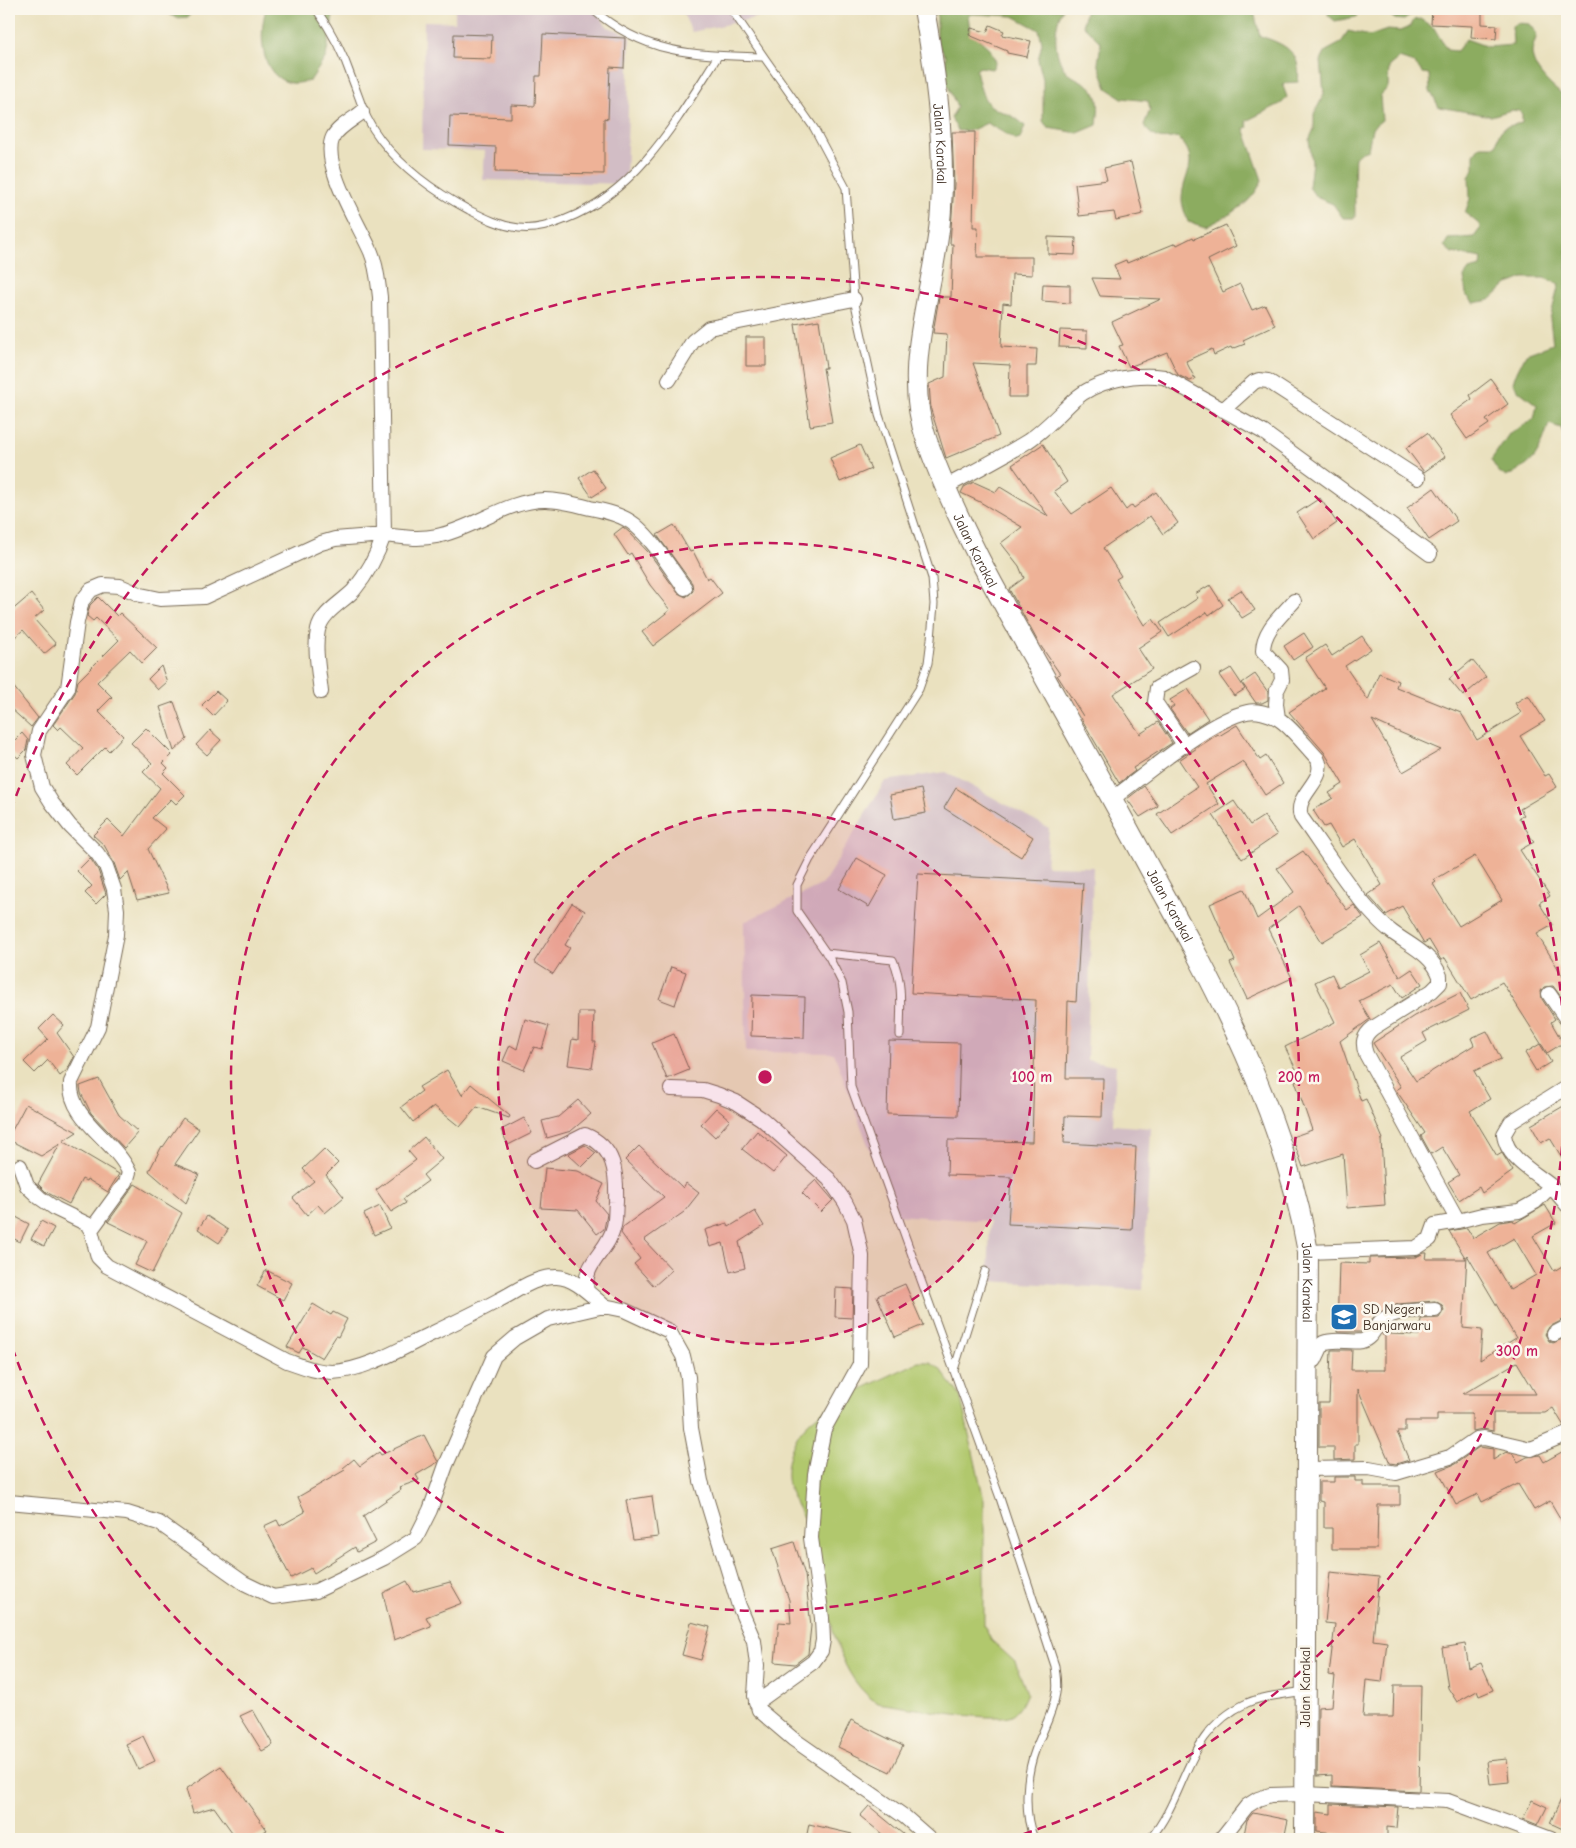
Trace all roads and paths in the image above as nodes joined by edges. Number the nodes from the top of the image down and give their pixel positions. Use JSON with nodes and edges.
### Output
{"nodes":[{"id":1,"x":316,"y":9,"type":"edge"},
{"id":2,"x":592,"y":9,"type":"edge"},
{"id":3,"x":731,"y":9,"type":"edge"},
{"id":4,"x":924,"y":9,"type":"edge"},
{"id":5,"x":718,"y":56,"type":"junction"},
{"id":6,"x":764,"y":57,"type":"junction"},
{"id":7,"x":362,"y":112,"type":"junction"},
{"id":8,"x":854,"y":299,"type":"junction"},
{"id":9,"x":669,"y":380,"type":"dead end"},
{"id":10,"x":1223,"y":410,"type":"junction"},
{"id":11,"x":1418,"y":478,"type":"dead end"},
{"id":12,"x":945,"y":487,"type":"junction"},
{"id":13,"x":384,"y":535,"type":"junction"},
{"id":14,"x":1430,"y":554,"type":"dead end"},
{"id":15,"x":685,"y":588,"type":"dead end"},
{"id":16,"x":1294,"y":601,"type":"dead end"},
{"id":17,"x":1193,"y":668,"type":"dead end"},
{"id":18,"x":321,"y":692,"type":"dead end"},
{"id":19,"x":1278,"y":718,"type":"junction"},
{"id":20,"x":1185,"y":746,"type":"junction"},
{"id":21,"x":1112,"y":799,"type":"junction"},
{"id":22,"x":826,"y":953,"type":"junction"},
{"id":23,"x":1549,"y":994,"type":"dead end"},
{"id":24,"x":1567,"y":1020,"type":"edge"},
{"id":25,"x":900,"y":1035,"type":"dead end"},
{"id":26,"x":1567,"y":1087,"type":"edge"},
{"id":27,"x":671,"y":1090,"type":"dead end"},
{"id":28,"x":534,"y":1162,"type":"dead end"},
{"id":29,"x":20,"y":1166,"type":"dead end"},
{"id":30,"x":1551,"y":1186,"type":"junction"},
{"id":31,"x":1567,"y":1205,"type":"edge"},
{"id":32,"x":1458,"y":1221,"type":"junction"},
{"id":33,"x":91,"y":1230,"type":"junction"},
{"id":34,"x":1308,"y":1252,"type":"junction"},
{"id":35,"x":985,"y":1271,"type":"dead end"},
{"id":36,"x":587,"y":1291,"type":"junction"},
{"id":37,"x":604,"y":1306,"type":"junction"},
{"id":38,"x":1435,"y":1310,"type":"dead end"},
{"id":39,"x":1567,"y":1327,"type":"edge"},
{"id":40,"x":1554,"y":1334,"type":"dead end"},
{"id":41,"x":1307,"y":1362,"type":"junction"},
{"id":42,"x":954,"y":1370,"type":"junction"},
{"id":43,"x":1567,"y":1434,"type":"edge"},
{"id":44,"x":1306,"y":1469,"type":"junction"},
{"id":45,"x":9,"y":1502,"type":"edge"},
{"id":46,"x":1306,"y":1691,"type":"junction"},
{"id":47,"x":756,"y":1703,"type":"junction"},
{"id":48,"x":1305,"y":1794,"type":"junction"},
{"id":49,"x":930,"y":1839,"type":"edge"},
{"id":50,"x":1034,"y":1839,"type":"edge"},
{"id":51,"x":1150,"y":1839,"type":"edge"},
{"id":52,"x":1220,"y":1839,"type":"edge"},
{"id":53,"x":1305,"y":1839,"type":"edge"},
{"id":54,"x":1551,"y":1839,"type":"edge"}],
"edges":[{"from":1,"to":7,"type":"lane"},
{"from":2,"to":5,"type":"lane"},
{"from":3,"to":6,"type":"lane"},
{"from":4,"to":12,"type":"main road","name":"Jalan Karakal"},
{"from":5,"to":6,"type":"lane"},
{"from":5,"to":7,"type":"lane"},
{"from":6,"to":8,"type":"lane"},
{"from":7,"to":13,"type":"street"},
{"from":8,"to":9,"type":"street"},
{"from":8,"to":22,"type":"lane"},
{"from":10,"to":11,"type":"street"},
{"from":10,"to":12,"type":"street"},
{"from":10,"to":14,"type":"street"},
{"from":12,"to":21,"type":"main road","name":"Jalan Karakal"},
{"from":13,"to":15,"type":"street"},
{"from":13,"to":18,"type":"street"},
{"from":13,"to":33,"type":"street"},
{"from":16,"to":19,"type":"street"},
{"from":17,"to":20,"type":"street"},
{"from":19,"to":20,"type":"street"},
{"from":19,"to":32,"type":"street"},
{"from":20,"to":21,"type":"street"},
{"from":21,"to":34,"type":"main road","name":"Jalan Karakal"},
{"from":22,"to":25,"type":"lane"},
{"from":22,"to":42,"type":"lane"},
{"from":23,"to":24,"type":"street"},
{"from":26,"to":30,"type":"street"},
{"from":27,"to":47,"type":"street"},
{"from":28,"to":36,"type":"street"},
{"from":29,"to":33,"type":"street"},
{"from":30,"to":31,"type":"street"},
{"from":30,"to":32,"type":"street"},
{"from":32,"to":34,"type":"street"},
{"from":33,"to":36,"type":"street"},
{"from":34,"to":41,"type":"main road","name":"Jalan Karakal"},
{"from":35,"to":42,"type":"lane"},
{"from":36,"to":37,"type":"street"},
{"from":37,"to":45,"type":"street"},
{"from":37,"to":47,"type":"street"},
{"from":38,"to":41,"type":"street"},
{"from":39,"to":40,"type":"street"},
{"from":41,"to":44,"type":"main road","name":"Jalan Karakal"},
{"from":42,"to":50,"type":"lane"},
{"from":43,"to":44,"type":"street"},
{"from":44,"to":46,"type":"main road","name":"Jalan Karakal"},
{"from":46,"to":48,"type":"main road","name":"Jalan Karakal"},
{"from":46,"to":51,"type":"lane"},
{"from":47,"to":49,"type":"street"},
{"from":48,"to":52,"type":"street"},
{"from":48,"to":53,"type":"main road","name":"Jalan Karakal"},
{"from":48,"to":54,"type":"street"}]}
